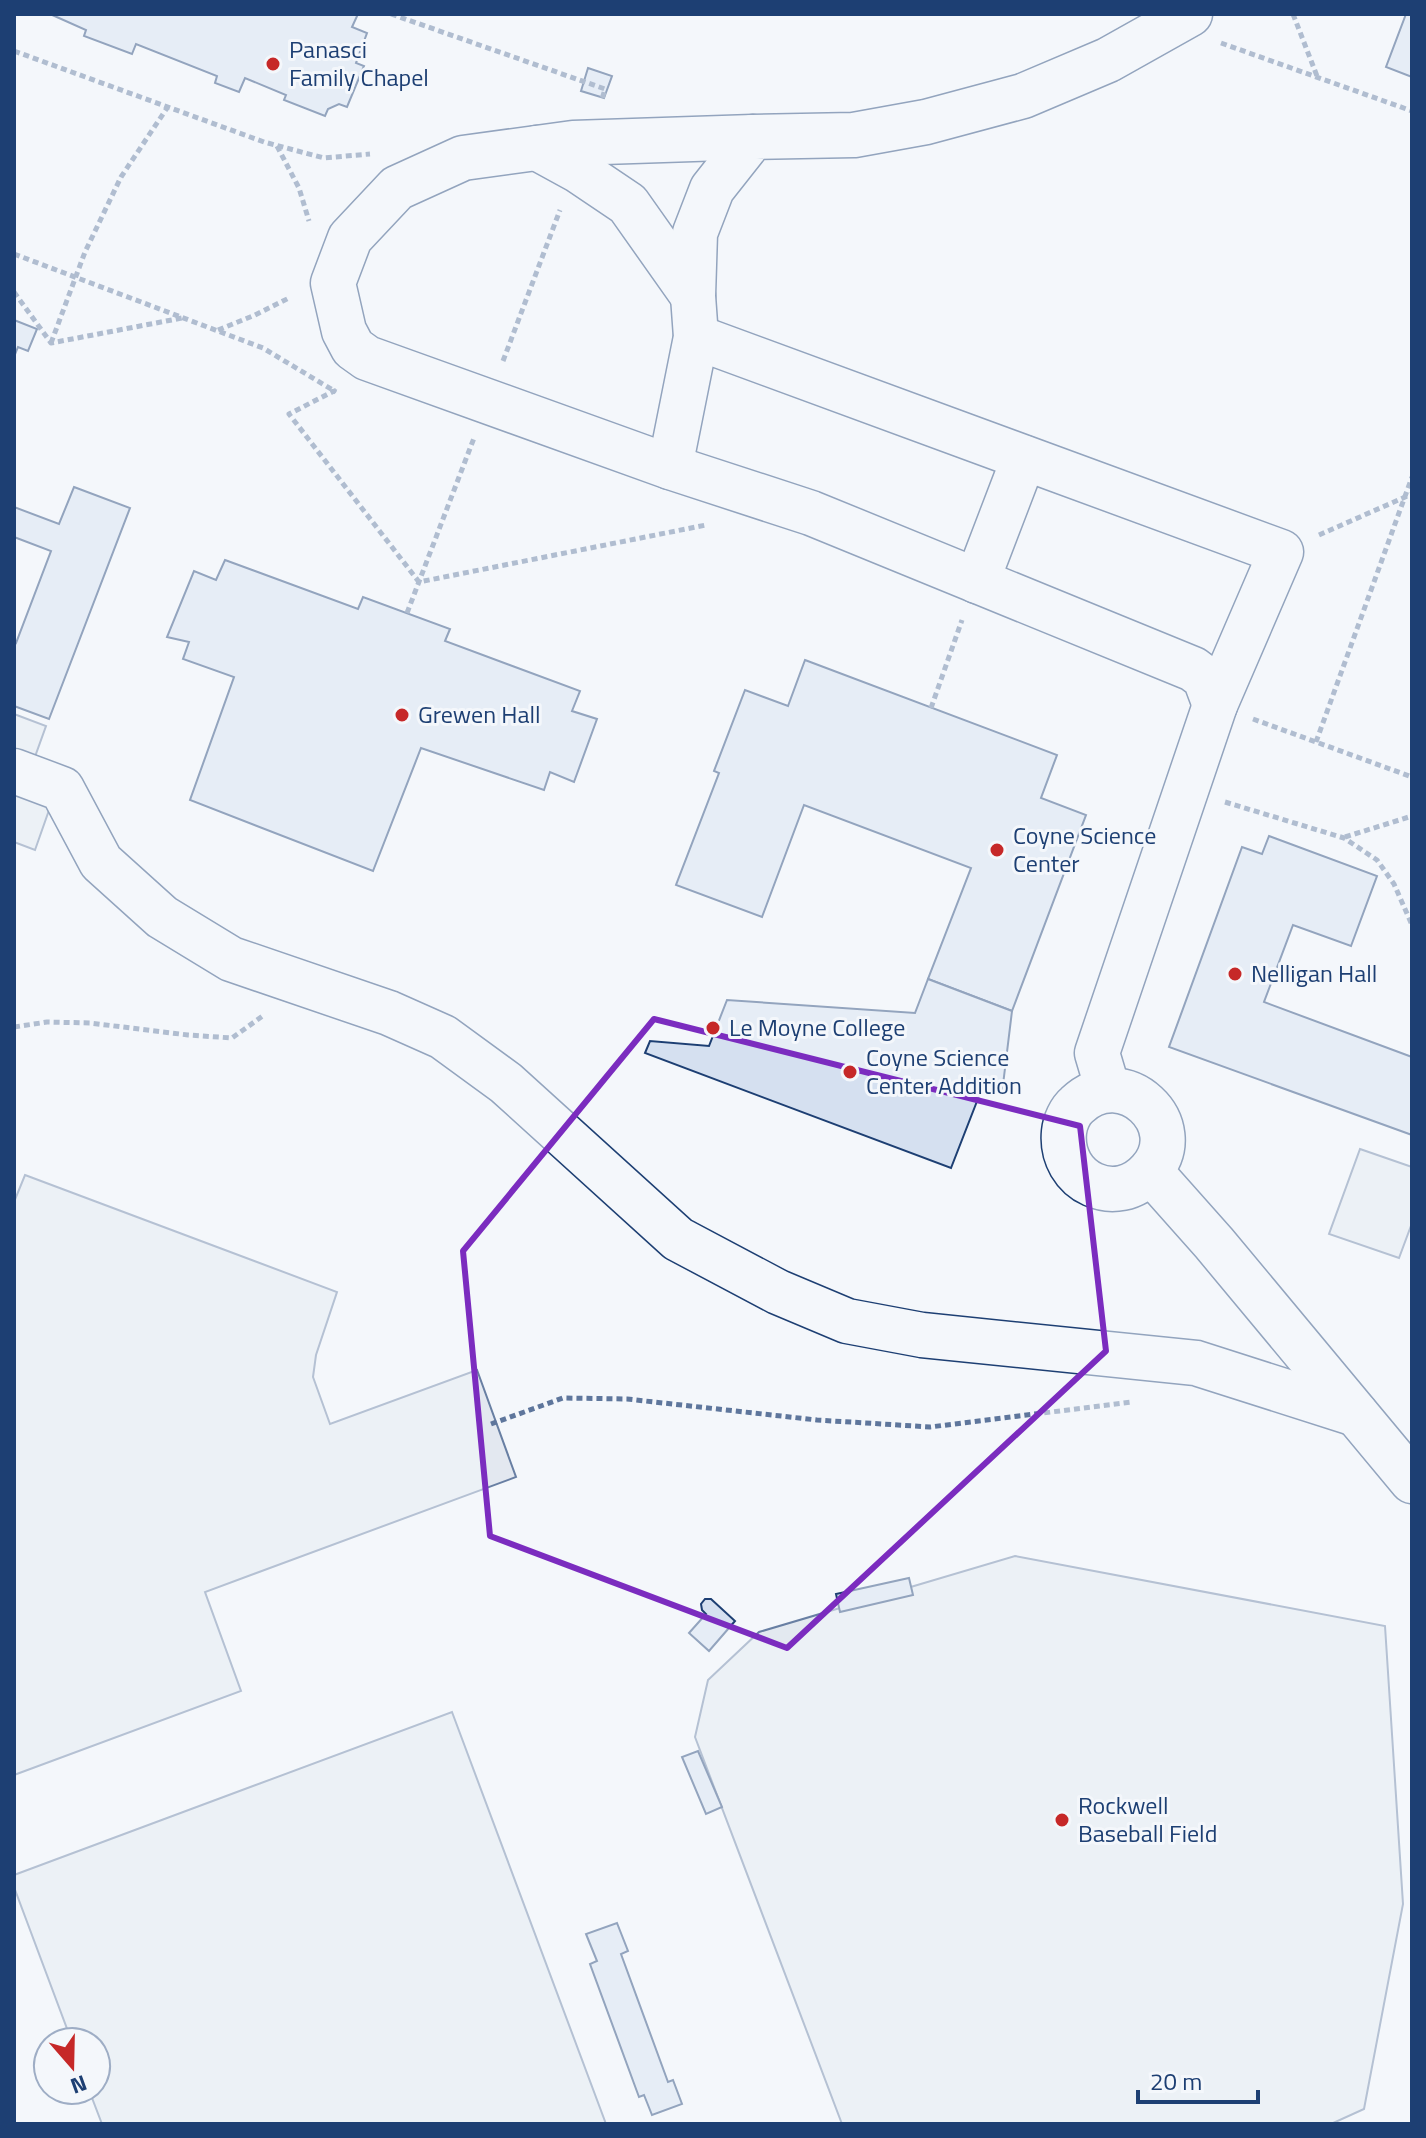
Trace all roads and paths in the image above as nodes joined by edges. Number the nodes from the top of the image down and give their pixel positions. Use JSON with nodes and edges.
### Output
{"nodes":[{"id":1,"x":391,"y":14,"type":"edge"},
{"id":2,"x":1293,"y":14,"type":"edge"},
{"id":3,"x":1180,"y":19,"type":"edge"},
{"id":4,"x":14,"y":51,"type":"edge"},
{"id":5,"x":1318,"y":77,"type":"junction"},
{"id":6,"x":167,"y":108,"type":"junction"},
{"id":7,"x":1412,"y":111,"type":"edge"},
{"id":8,"x":753,"y":137,"type":"junction"},
{"id":9,"x":277,"y":145,"type":"junction"},
{"id":10,"x":384,"y":152,"type":"dead end"},
{"id":11,"x":580,"y":156,"type":"junction"},
{"id":12,"x":321,"y":216,"type":"dead end"},
{"id":13,"x":14,"y":292,"type":"edge"},
{"id":14,"x":294,"y":311,"type":"dead end"},
{"id":15,"x":695,"y":317,"type":"junction"},
{"id":16,"x":184,"y":318,"type":"dead end"},
{"id":17,"x":217,"y":330,"type":"dead end"},
{"id":18,"x":51,"y":343,"type":"junction"},
{"id":19,"x":328,"y":381,"type":"dead end"},
{"id":20,"x":488,"y":401,"type":"junction"},
{"id":21,"x":1024,"y":458,"type":"junction"},
{"id":22,"x":670,"y":467,"type":"junction"},
{"id":23,"x":1412,"y":477,"type":"edge"},
{"id":24,"x":1412,"y":494,"type":"edge"},
{"id":25,"x":1405,"y":497,"type":"junction"},
{"id":26,"x":708,"y":524,"type":"dead end"},
{"id":27,"x":1281,"y":552,"type":"junction"},
{"id":28,"x":419,"y":582,"type":"junction"},
{"id":29,"x":971,"y":598,"type":"junction"},
{"id":30,"x":407,"y":613,"type":"dead end"},
{"id":31,"x":1215,"y":705,"type":"junction"},
{"id":32,"x":931,"y":708,"type":"dead end"},
{"id":33,"x":1316,"y":742,"type":"dead end"},
{"id":34,"x":14,"y":771,"type":"edge"},
{"id":35,"x":1186,"y":791,"type":"junction"},
{"id":36,"x":1412,"y":816,"type":"edge"},
{"id":37,"x":1344,"y":838,"type":"junction"},
{"id":38,"x":1412,"y":925,"type":"edge"},
{"id":39,"x":287,"y":977,"type":"junction"},
{"id":40,"x":14,"y":1027,"type":"edge"},
{"id":41,"x":1108,"y":1090,"type":"junction"},
{"id":42,"x":1150,"y":1171,"type":"junction"},
{"id":43,"x":1147,"y":1400,"type":"dead end"},
{"id":44,"x":1356,"y":1414,"type":"junction"},
{"id":45,"x":491,"y":1424,"type":"dead end"},
{"id":46,"x":1412,"y":1481,"type":"edge"}],
"edges":[{"from":1,"to":11,"type":"path"},
{"from":2,"to":5,"type":"path"},
{"from":3,"to":5,"type":"path"},
{"from":3,"to":8,"type":"lane"},
{"from":4,"to":6,"type":"path"},
{"from":5,"to":7,"type":"path"},
{"from":6,"to":9,"type":"path"},
{"from":6,"to":18,"type":"path"},
{"from":8,"to":11,"type":"lane"},
{"from":8,"to":15,"type":"lane"},
{"from":9,"to":10,"type":"path"},
{"from":9,"to":12,"type":"path"},
{"from":11,"to":15,"type":"lane"},
{"from":11,"to":20,"type":"path"},
{"from":11,"to":20,"type":"lane"},
{"from":13,"to":18,"type":"path"},
{"from":14,"to":17,"type":"path"},
{"from":15,"to":21,"type":"lane"},
{"from":15,"to":22,"type":"lane"},
{"from":16,"to":18,"type":"path"},
{"from":19,"to":28,"type":"path"},
{"from":20,"to":22,"type":"lane"},
{"from":20,"to":28,"type":"path"},
{"from":21,"to":27,"type":"lane"},
{"from":21,"to":29,"type":"lane"},
{"from":22,"to":29,"type":"lane"},
{"from":23,"to":25,"type":"path"},
{"from":24,"to":25,"type":"path"},
{"from":25,"to":27,"type":"path"},
{"from":25,"to":33,"type":"path"},
{"from":26,"to":28,"type":"path"},
{"from":27,"to":31,"type":"lane"},
{"from":28,"to":30,"type":"path"},
{"from":29,"to":31,"type":"lane"},
{"from":29,"to":32,"type":"path"},
{"from":31,"to":35,"type":"lane"},
{"from":34,"to":39,"type":"lane"},
{"from":35,"to":37,"type":"path"},
{"from":35,"to":41,"type":"lane"},
{"from":36,"to":37,"type":"path"},
{"from":37,"to":38,"type":"path"},
{"from":39,"to":40,"type":"path"},
{"from":39,"to":44,"type":"lane"},
{"from":41,"to":42,"type":"lane"},
{"from":41,"to":42,"type":"lane"},
{"from":42,"to":44,"type":"lane"},
{"from":43,"to":45,"type":"path"},
{"from":44,"to":46,"type":"lane"}]}
